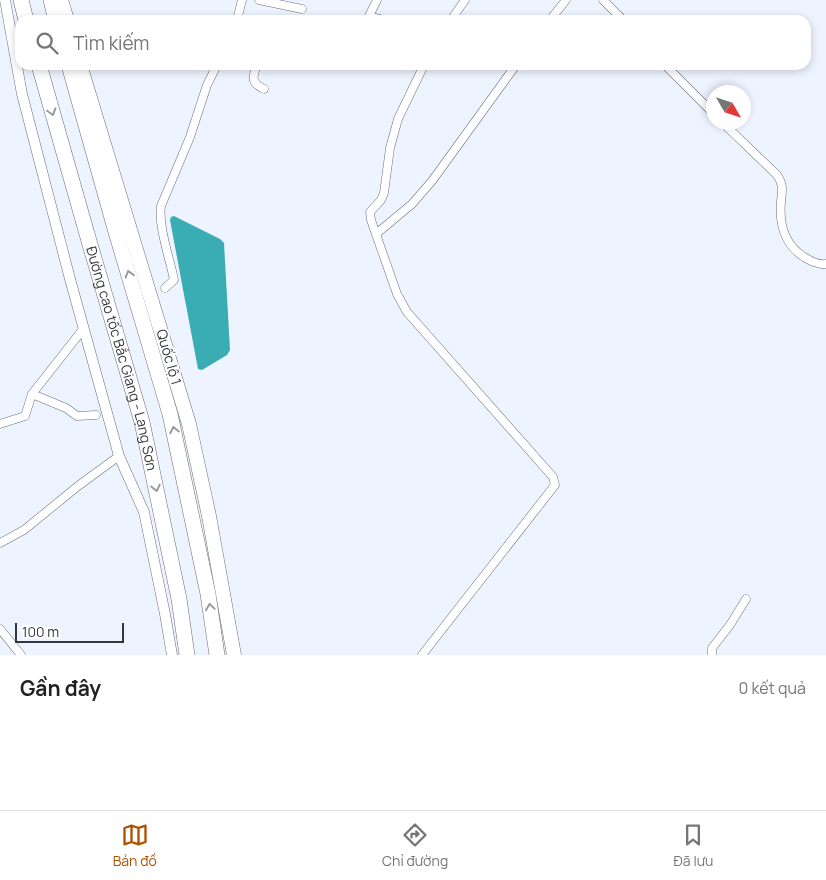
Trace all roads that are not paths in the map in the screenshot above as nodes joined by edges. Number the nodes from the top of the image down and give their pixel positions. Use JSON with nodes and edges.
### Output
{"nodes":[{"id":1,"x":5,"y":0,"type":"edge"},
{"id":2,"x":21,"y":0,"type":"edge"},
{"id":3,"x":51,"y":0,"type":"edge"},
{"id":4,"x":61,"y":0,"type":"edge"},
{"id":5,"x":242,"y":0,"type":"edge"},
{"id":6,"x":259,"y":0,"type":"edge"},
{"id":7,"x":376,"y":0,"type":"edge"},
{"id":8,"x":566,"y":0,"type":"edge"},
{"id":9,"x":603,"y":0,"type":"edge"},
{"id":10,"x":460,"y":1,"type":"edge"},
{"id":11,"x":302,"y":9,"type":"dead end"},
{"id":12,"x":25,"y":15,"type":"edge"},
{"id":13,"x":55,"y":15,"type":"edge"},
{"id":14,"x":66,"y":15,"type":"edge"},
{"id":15,"x":238,"y":15,"type":"edge"},
{"id":16,"x":369,"y":15,"type":"edge"},
{"id":17,"x":453,"y":15,"type":"edge"},
{"id":18,"x":554,"y":15,"type":"edge"},
{"id":19,"x":618,"y":15,"type":"edge"},
{"id":20,"x":15,"y":55,"type":"edge"},
{"id":21,"x":18,"y":70,"type":"edge"},
{"id":22,"x":40,"y":70,"type":"edge"},
{"id":23,"x":70,"y":70,"type":"edge"},
{"id":24,"x":82,"y":70,"type":"edge"},
{"id":25,"x":214,"y":70,"type":"edge"},
{"id":26,"x":255,"y":70,"type":"edge"},
{"id":27,"x":422,"y":70,"type":"edge"},
{"id":28,"x":512,"y":70,"type":"edge"},
{"id":29,"x":670,"y":70,"type":"edge"},
{"id":30,"x":264,"y":90,"type":"dead end"},
{"id":31,"x":706,"y":106,"type":"edge"},
{"id":32,"x":730,"y":130,"type":"edge"},
{"id":33,"x":376,"y":234,"type":"junction"},
{"id":34,"x":826,"y":264,"type":"edge"},
{"id":35,"x":165,"y":288,"type":"dead end"},
{"id":36,"x":84,"y":328,"type":"junction"},
{"id":37,"x":32,"y":394,"type":"junction"},
{"id":38,"x":96,"y":415,"type":"dead end"},
{"id":39,"x":0,"y":424,"type":"edge"},
{"id":40,"x":119,"y":456,"type":"junction"},
{"id":41,"x":0,"y":543,"type":"edge"},
{"id":42,"x":746,"y":600,"type":"dead end"},
{"id":43,"x":0,"y":629,"type":"edge"},
{"id":44,"x":20,"y":655,"type":"edge"},
{"id":45,"x":172,"y":655,"type":"edge"},
{"id":46,"x":187,"y":655,"type":"edge"},
{"id":47,"x":217,"y":655,"type":"edge"},
{"id":48,"x":234,"y":655,"type":"edge"},
{"id":49,"x":422,"y":655,"type":"edge"},
{"id":50,"x":712,"y":655,"type":"edge"}],
"edges":[{"from":1,"to":20,"type":"street"},
{"from":2,"to":12,"type":"highway"},
{"from":3,"to":13,"type":"highway"},
{"from":4,"to":14,"type":"highway"},
{"from":5,"to":15,"type":"street"},
{"from":6,"to":11,"type":"street"},
{"from":7,"to":16,"type":"street"},
{"from":8,"to":18,"type":"street"},
{"from":9,"to":19,"type":"street"},
{"from":10,"to":17,"type":"street"},
{"from":21,"to":36,"type":"street"},
{"from":22,"to":46,"type":"highway","name":"Đường cao tốc Bắc Giang - Lạng Sơn","one_way":true},
{"from":47,"to":23,"type":"highway","name":"Đường cao tốc Bắc Giang - Lạng Sơn","one_way":true},
{"from":24,"to":48,"type":"highway","name":"Quốc lộ 1"},
{"from":25,"to":35,"type":"street"},
{"from":26,"to":30,"type":"street"},
{"from":27,"to":33,"type":"street"},
{"from":28,"to":33,"type":"street"},
{"from":29,"to":31,"type":"street"},
{"from":32,"to":34,"type":"street"},
{"from":33,"to":49,"type":"street"},
{"from":36,"to":37,"type":"street"},
{"from":36,"to":40,"type":"street"},
{"from":37,"to":38,"type":"street"},
{"from":37,"to":39,"type":"street"},
{"from":40,"to":41,"type":"street"},
{"from":40,"to":45,"type":"street"},
{"from":42,"to":50,"type":"street"},
{"from":43,"to":44,"type":"street"}]}
